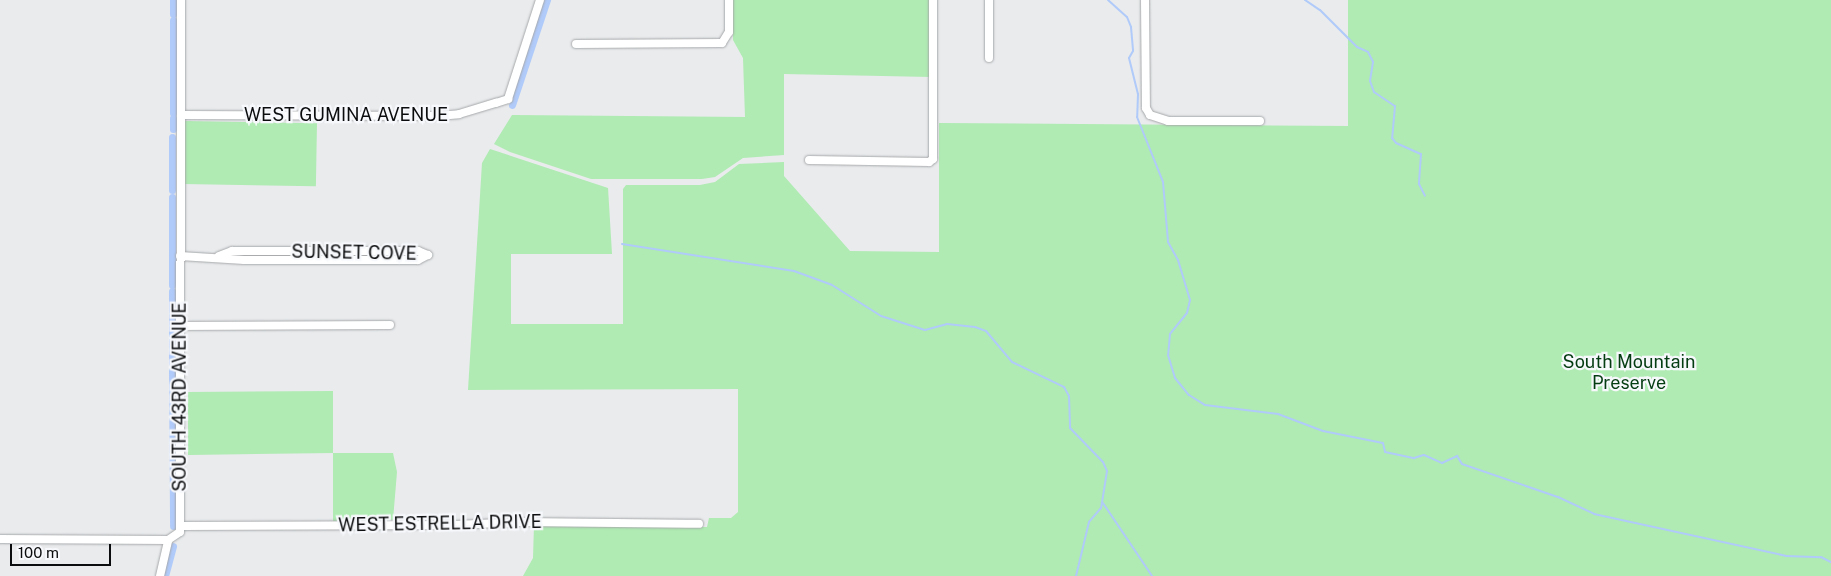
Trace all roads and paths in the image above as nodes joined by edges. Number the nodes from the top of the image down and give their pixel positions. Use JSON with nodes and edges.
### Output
{"nodes":[{"id":1,"x":181,"y":0,"type":"edge"},
{"id":2,"x":540,"y":0,"type":"edge"},
{"id":3,"x":729,"y":0,"type":"edge"},
{"id":4,"x":933,"y":0,"type":"edge"},
{"id":5,"x":989,"y":0,"type":"edge"},
{"id":6,"x":1146,"y":0,"type":"edge"},
{"id":7,"x":576,"y":44,"type":"dead end"},
{"id":8,"x":989,"y":58,"type":"dead end"},
{"id":9,"x":181,"y":115,"type":"junction"},
{"id":10,"x":1260,"y":122,"type":"dead end"},
{"id":11,"x":809,"y":160,"type":"dead end"},
{"id":12,"x":180,"y":256,"type":"junction"},
{"id":13,"x":217,"y":256,"type":"junction"},
{"id":14,"x":390,"y":325,"type":"dead end"},
{"id":15,"x":180,"y":326,"type":"junction"},
{"id":16,"x":699,"y":524,"type":"dead end"},
{"id":17,"x":181,"y":526,"type":"junction"},
{"id":18,"x":0,"y":539,"type":"edge"},
{"id":19,"x":168,"y":540,"type":"junction"},
{"id":20,"x":160,"y":576,"type":"edge"}],
"edges":[{"from":1,"to":9,"type":"street","name":"SOUTH 43RD AVENUE"},
{"from":2,"to":9,"type":"street","name":"WEST GUMINA AVENUE"},
{"from":3,"to":7,"type":"street"},
{"from":4,"to":11,"type":"street"},
{"from":5,"to":8,"type":"street"},
{"from":6,"to":10,"type":"street"},
{"from":9,"to":12,"type":"street","name":"SOUTH 43RD AVENUE"},
{"from":12,"to":13,"type":"street"},
{"from":12,"to":15,"type":"street","name":"SOUTH 43RD AVENUE"},
{"from":13,"to":13,"type":"street","name":"SUNSET COVE"},
{"from":14,"to":15,"type":"street"},
{"from":15,"to":17,"type":"street","name":"SOUTH 43RD AVENUE"},
{"from":16,"to":17,"type":"street","name":"WEST ESTRELLA DRIVE"},
{"from":17,"to":19,"type":"street","name":"SOUTH 43RD AVENUE"},
{"from":18,"to":19,"type":"street"},
{"from":19,"to":20,"type":"street"}]}
